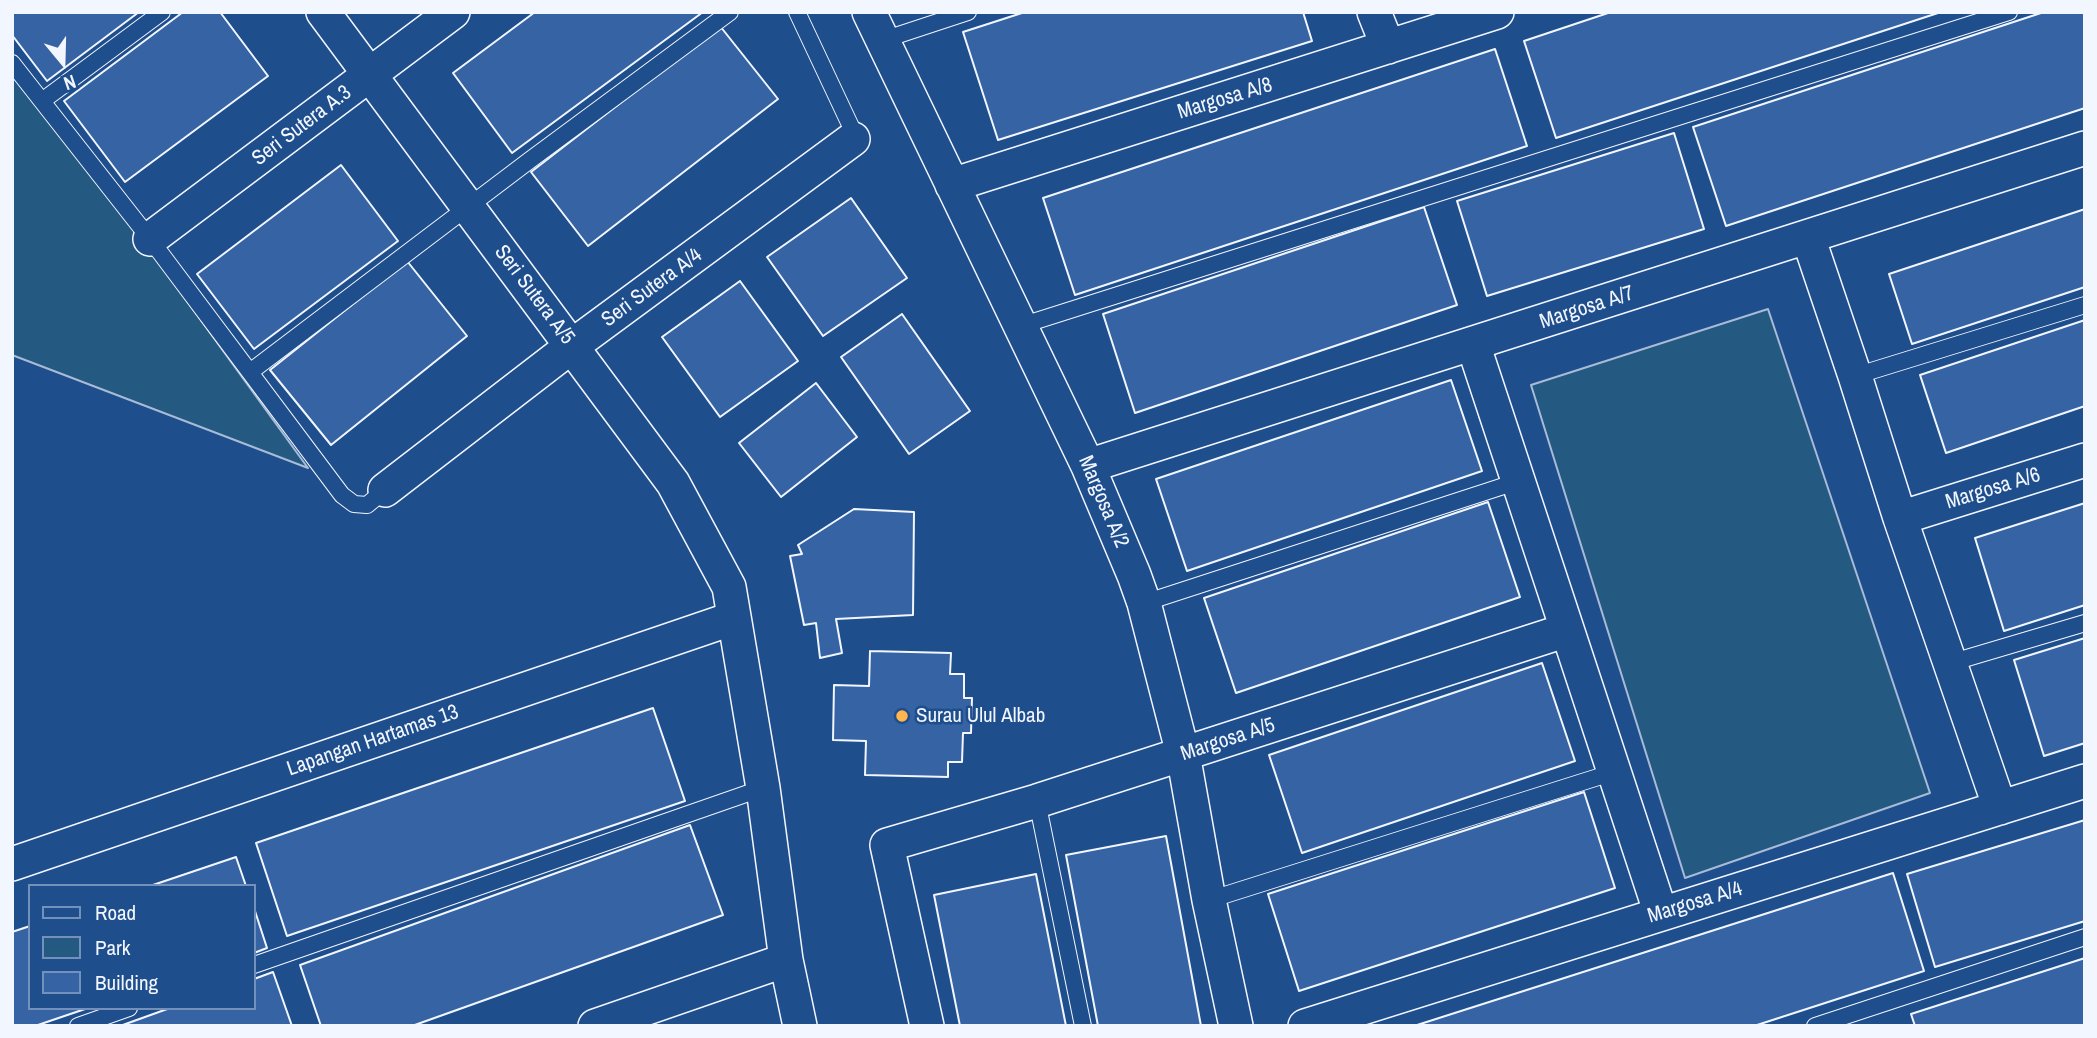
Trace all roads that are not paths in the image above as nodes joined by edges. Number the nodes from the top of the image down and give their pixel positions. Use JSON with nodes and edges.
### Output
{"nodes":[{"id":1,"x":162,"y":12,"type":"edge"},
{"id":2,"x":323,"y":12,"type":"edge"},
{"id":3,"x":453,"y":12,"type":"edge"},
{"id":4,"x":730,"y":12,"type":"edge"},
{"id":5,"x":797,"y":12,"type":"edge"},
{"id":6,"x":968,"y":12,"type":"edge"},
{"id":7,"x":1374,"y":12,"type":"edge"},
{"id":8,"x":1497,"y":12,"type":"edge"},
{"id":9,"x":2009,"y":12,"type":"edge"},
{"id":10,"x":876,"y":26,"type":"edge"},
{"id":11,"x":1388,"y":47,"type":"junction"},
{"id":12,"x":12,"y":63,"type":"edge"},
{"id":13,"x":370,"y":75,"type":"junction"},
{"id":14,"x":42,"y":101,"type":"junction"},
{"id":15,"x":853,"y":139,"type":"joint"},
{"id":16,"x":2085,"y":148,"type":"edge"},
{"id":17,"x":952,"y":185,"type":"junction"},
{"id":18,"x":468,"y":206,"type":"junction"},
{"id":19,"x":1808,"y":237,"type":"junction"},
{"id":20,"x":150,"y":239,"type":"junction"},
{"id":21,"x":2085,"y":305,"type":"edge"},
{"id":22,"x":1020,"y":326,"type":"junction"},
{"id":23,"x":1474,"y":344,"type":"junction"},
{"id":24,"x":572,"y":346,"type":"junction"},
{"id":25,"x":250,"y":372,"type":"junction"},
{"id":26,"x":1855,"y":376,"type":"junction"},
{"id":27,"x":2085,"y":460,"type":"edge"},
{"id":28,"x":1088,"y":466,"type":"junction"},
{"id":29,"x":1519,"y":481,"type":"junction"},
{"id":30,"x":385,"y":490,"type":"joint"},
{"id":31,"x":1900,"y":518,"type":"junction"},
{"id":32,"x":732,"y":602,"type":"junction"},
{"id":33,"x":1144,"y":603,"type":"junction"},
{"id":34,"x":2085,"y":622,"type":"edge"},
{"id":35,"x":1567,"y":630,"type":"junction"},
{"id":36,"x":1950,"y":663,"type":"junction"},
{"id":37,"x":1183,"y":754,"type":"junction"},
{"id":38,"x":1615,"y":772,"type":"junction"},
{"id":39,"x":2085,"y":782,"type":"edge"},
{"id":40,"x":762,"y":788,"type":"junction"},
{"id":41,"x":1037,"y":801,"type":"junction"},
{"id":42,"x":2000,"y":808,"type":"junction"},
{"id":43,"x":12,"y":864,"type":"edge"},
{"id":44,"x":1209,"y":900,"type":"junction"},
{"id":45,"x":1661,"y":914,"type":"junction"},
{"id":46,"x":2085,"y":937,"type":"edge"},
{"id":47,"x":786,"y":960,"type":"junction"},
{"id":48,"x":256,"y":964,"type":"edge"},
{"id":49,"x":123,"y":1010,"type":"edge"},
{"id":50,"x":78,"y":1026,"type":"edge"},
{"id":51,"x":595,"y":1026,"type":"edge"},
{"id":52,"x":800,"y":1026,"type":"edge"},
{"id":53,"x":927,"y":1026,"type":"edge"},
{"id":54,"x":1083,"y":1026,"type":"edge"},
{"id":55,"x":1236,"y":1026,"type":"edge"},
{"id":56,"x":1305,"y":1026,"type":"edge"},
{"id":57,"x":1815,"y":1026,"type":"edge"}],
"edges":[{"from":1,"to":14,"type":"lane"},
{"from":2,"to":13,"type":"street","name":"Seri Sutera A/5"},
{"from":3,"to":13,"type":"street","name":"Seri Sutera A.3"},
{"from":4,"to":18,"type":"lane"},
{"from":5,"to":15,"type":"lane"},
{"from":6,"to":10,"type":"lane"},
{"from":7,"to":11,"type":"street"},
{"from":8,"to":11,"type":"street","name":"Margosa A/8"},
{"from":9,"to":22,"type":"lane"},
{"from":10,"to":17,"type":"street","name":"Margosa A/2"},
{"from":11,"to":17,"type":"street","name":"Margosa A/8"},
{"from":12,"to":14,"type":"lane"},
{"from":13,"to":18,"type":"street","name":"Seri Sutera A/5"},
{"from":13,"to":20,"type":"street","name":"Seri Sutera A.3"},
{"from":14,"to":20,"type":"lane"},
{"from":15,"to":24,"type":"street","name":"Seri Sutera A/4"},
{"from":16,"to":19,"type":"street","name":"Margosa A/7"},
{"from":17,"to":22,"type":"street","name":"Margosa A/2"},
{"from":18,"to":24,"type":"street","name":"Seri Sutera A/5"},
{"from":18,"to":25,"type":"lane"},
{"from":19,"to":23,"type":"street","name":"Margosa A/7"},
{"from":19,"to":26,"type":"street"},
{"from":20,"to":25,"type":"lane"},
{"from":21,"to":26,"type":"lane"},
{"from":22,"to":28,"type":"street","name":"Margosa A/2"},
{"from":23,"to":28,"type":"street","name":"Margosa A/7"},
{"from":23,"to":29,"type":"street"},
{"from":24,"to":30,"type":"street","name":"Seri Sutera A/4"},
{"from":24,"to":32,"type":"street","name":"Seri Sutera A/5"},
{"from":25,"to":30,"type":"lane"},
{"from":26,"to":31,"type":"street"},
{"from":27,"to":31,"type":"street","name":"Margosa A/6"},
{"from":28,"to":33,"type":"street","name":"Margosa A/2"},
{"from":29,"to":33,"type":"lane"},
{"from":29,"to":35,"type":"street"},
{"from":31,"to":36,"type":"street"},
{"from":32,"to":40,"type":"street","name":"Seri Sutera A/5"},
{"from":32,"to":43,"type":"street","name":"Lapangan Hartamas 13"},
{"from":33,"to":37,"type":"street","name":"Margosa A/2"},
{"from":34,"to":36,"type":"lane"},
{"from":35,"to":37,"type":"street","name":"Margosa A/5"},
{"from":35,"to":38,"type":"street"},
{"from":36,"to":42,"type":"street"},
{"from":37,"to":41,"type":"street","name":"Margosa A/5"},
{"from":37,"to":44,"type":"street","name":"Margosa A/2"},
{"from":38,"to":44,"type":"lane"},
{"from":38,"to":45,"type":"street"},
{"from":39,"to":42,"type":"street","name":"Margosa A/4"},
{"from":40,"to":47,"type":"street","name":"Seri Sutera A/5"},
{"from":40,"to":48,"type":"lane"},
{"from":41,"to":53,"type":"street","name":"Margosa A/5"},
{"from":41,"to":54,"type":"lane"},
{"from":42,"to":45,"type":"street","name":"Margosa A/4"},
{"from":44,"to":55,"type":"street","name":"Margosa A/2"},
{"from":45,"to":56,"type":"street","name":"Margosa A/4"},
{"from":46,"to":57,"type":"lane"},
{"from":47,"to":51,"type":"street"},
{"from":47,"to":52,"type":"street","name":"Seri Sutera A/5"},
{"from":49,"to":50,"type":"lane"}]}
